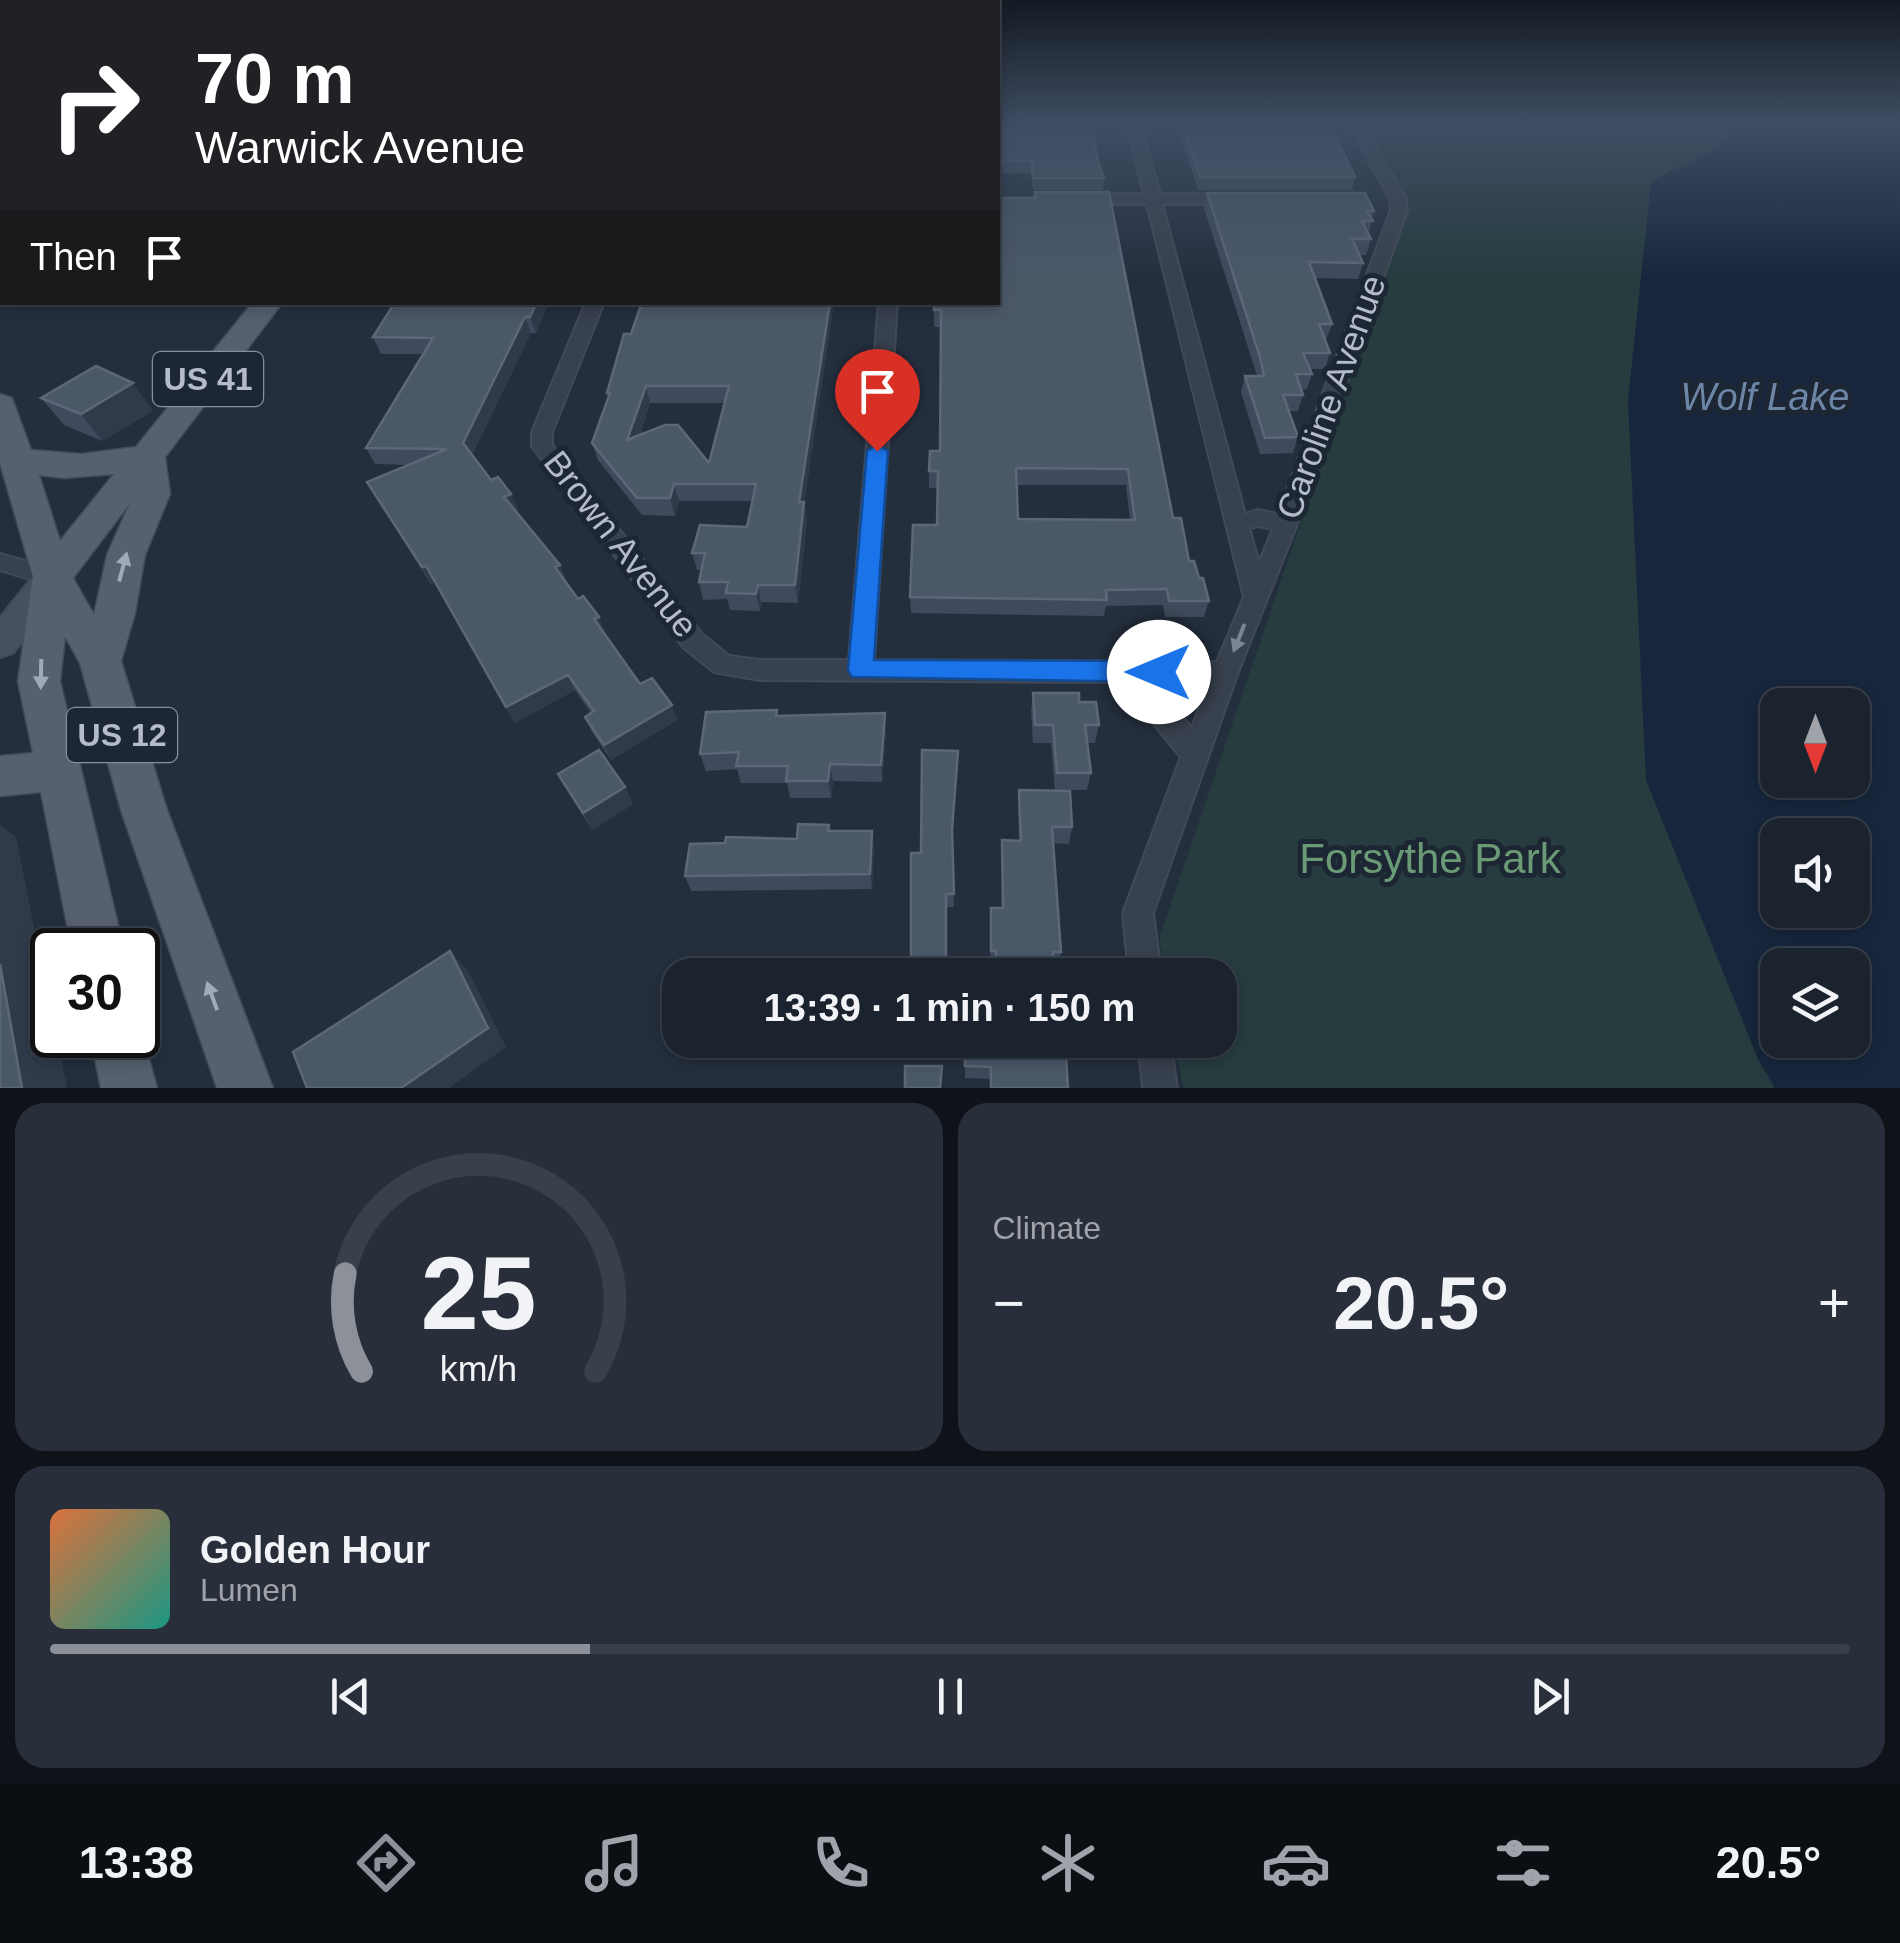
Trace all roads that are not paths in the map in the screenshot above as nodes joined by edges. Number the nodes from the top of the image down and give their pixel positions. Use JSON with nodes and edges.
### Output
{"nodes":[{"id":1,"x":1148,"y":176,"type":"edge"},
{"id":2,"x":1378,"y":176,"type":"edge"},
{"id":3,"x":1059,"y":199,"type":"edge"},
{"id":4,"x":1244,"y":199,"type":"edge"},
{"id":5,"x":1154,"y":200,"type":"junction"},
{"id":6,"x":267,"y":305,"type":"edge"},
{"id":7,"x":594,"y":305,"type":"edge"},
{"id":8,"x":888,"y":305,"type":"edge"},
{"id":9,"x":0,"y":404,"type":"edge"},
{"id":10,"x":148,"y":456,"type":"junction"},
{"id":11,"x":14,"y":458,"type":"junction"},
{"id":12,"x":1237,"y":524,"type":"junction"},
{"id":13,"x":1286,"y":524,"type":"junction"},
{"id":14,"x":0,"y":562,"type":"edge"},
{"id":15,"x":52,"y":577,"type":"junction"},
{"id":16,"x":1256,"y":597,"type":"junction"},
{"id":17,"x":0,"y":642,"type":"edge"},
{"id":18,"x":100,"y":661,"type":"junction"},
{"id":19,"x":860,"y":670,"type":"junction"},
{"id":20,"x":1126,"y":671,"type":"junction"},
{"id":21,"x":1225,"y":672,"type":"junction"},
{"id":22,"x":1195,"y":755,"type":"junction"},
{"id":23,"x":59,"y":771,"type":"junction"},
{"id":24,"x":0,"y":776,"type":"edge"},
{"id":25,"x":93,"y":928,"type":"edge"},
{"id":26,"x":1144,"y":958,"type":"edge"},
{"id":27,"x":122,"y":1058,"type":"edge"},
{"id":28,"x":1156,"y":1058,"type":"edge"},
{"id":29,"x":129,"y":1088,"type":"edge"},
{"id":30,"x":246,"y":1088,"type":"edge"},
{"id":31,"x":1160,"y":1088,"type":"edge"}],
"edges":[{"from":1,"to":5,"type":"street"},
{"from":2,"to":13,"type":"street","name":"Caroline Avenue"},
{"from":3,"to":5,"type":"street"},
{"from":4,"to":5,"type":"street"},
{"from":5,"to":12,"type":"street"},
{"from":6,"to":10,"type":"main road","number":"US 41"},
{"from":7,"to":19,"type":"street","name":"Brown Avenue"},
{"from":8,"to":19,"type":"street"},
{"from":9,"to":11,"type":"main road","number":"US 12"},
{"from":10,"to":11,"type":"main road"},
{"from":10,"to":15,"type":"main road","number":"US 41"},
{"from":18,"to":10,"type":"main road","one_way":true},
{"from":11,"to":15,"type":"main road","number":"US 12"},
{"from":12,"to":13,"type":"street"},
{"from":12,"to":16,"type":"street"},
{"from":13,"to":16,"type":"street","name":"Caroline Avenue"},
{"from":14,"to":15,"type":"street"},
{"from":15,"to":17,"type":"street"},
{"from":15,"to":18,"type":"main road","number":"US 12"},
{"from":15,"to":23,"type":"main road","number":"US 12","one_way":true},
{"from":16,"to":21,"type":"street","name":"Caroline Avenue","one_way":true},
{"from":30,"to":18,"type":"main road","number":"US 12","one_way":true},
{"from":19,"to":20,"type":"street"},
{"from":20,"to":21,"type":"street"},
{"from":20,"to":22,"type":"street"},
{"from":21,"to":22,"type":"street","name":"Caroline Avenue"},
{"from":22,"to":26,"type":"street","name":"Caroline Avenue"},
{"from":23,"to":24,"type":"main road"},
{"from":23,"to":25,"type":"main road","number":"US 12"},
{"from":27,"to":29,"type":"main road"},
{"from":28,"to":31,"type":"street"}]}
